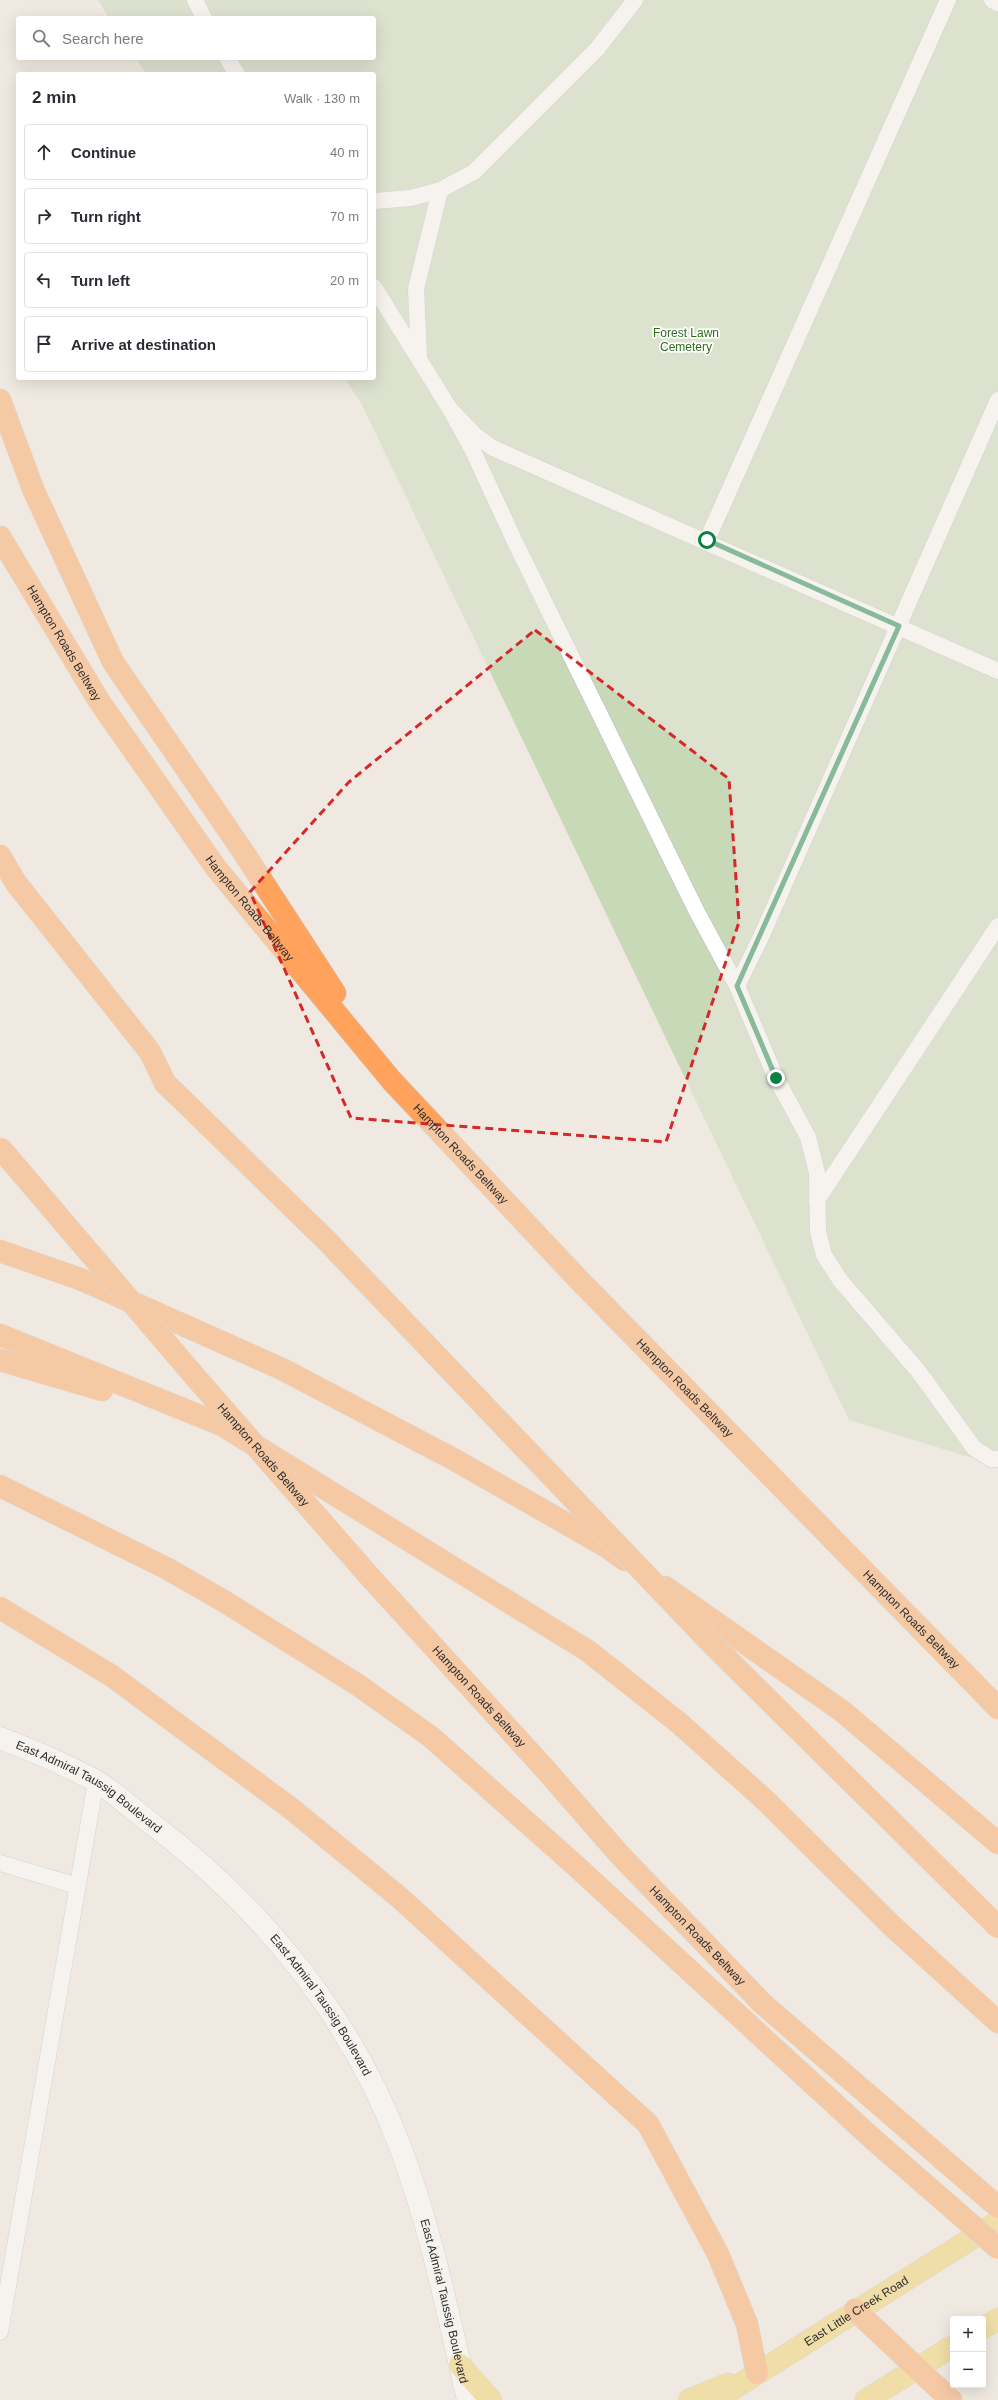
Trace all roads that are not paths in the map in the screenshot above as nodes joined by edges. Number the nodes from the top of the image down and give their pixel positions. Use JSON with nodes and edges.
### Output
{"nodes":[{"id":1,"x":194,"y":0,"type":"edge"},
{"id":2,"x":635,"y":0,"type":"edge"},
{"id":3,"x":948,"y":0,"type":"edge"},
{"id":4,"x":992,"y":0,"type":"edge"},
{"id":5,"x":998,"y":3,"type":"edge"},
{"id":6,"x":203,"y":16,"type":"edge"},
{"id":7,"x":228,"y":60,"type":"edge"},
{"id":8,"x":236,"y":72,"type":"edge"},
{"id":9,"x":440,"y":190,"type":"junction"},
{"id":10,"x":376,"y":201,"type":"edge"},
{"id":11,"x":376,"y":290,"type":"edge"},
{"id":12,"x":419,"y":358,"type":"junction"},
{"id":13,"x":0,"y":400,"type":"edge"},
{"id":14,"x":998,"y":400,"type":"edge"},
{"id":15,"x":450,"y":409,"type":"junction"},
{"id":16,"x":0,"y":537,"type":"edge"},
{"id":17,"x":707,"y":540,"type":"junction"},
{"id":18,"x":899,"y":626,"type":"junction"},
{"id":19,"x":998,"y":671,"type":"edge"},
{"id":20,"x":0,"y":856,"type":"edge"},
{"id":21,"x":998,"y":926,"type":"edge"},
{"id":22,"x":737,"y":986,"type":"junction"},
{"id":23,"x":392,"y":1081,"type":"junction"},
{"id":24,"x":0,"y":1148,"type":"edge"},
{"id":25,"x":818,"y":1200,"type":"junction"},
{"id":26,"x":0,"y":1250,"type":"edge"},
{"id":27,"x":0,"y":1335,"type":"edge"},
{"id":28,"x":0,"y":1360,"type":"edge"},
{"id":29,"x":222,"y":1425,"type":"junction"},
{"id":30,"x":998,"y":1459,"type":"edge"},
{"id":31,"x":0,"y":1486,"type":"edge"},
{"id":32,"x":0,"y":1608,"type":"edge"},
{"id":33,"x":998,"y":1708,"type":"edge"},
{"id":34,"x":0,"y":1738,"type":"edge"},
{"id":35,"x":96,"y":1781,"type":"junction"},
{"id":36,"x":998,"y":1843,"type":"edge"},
{"id":37,"x":0,"y":1863,"type":"edge"},
{"id":38,"x":77,"y":1886,"type":"junction"},
{"id":39,"x":998,"y":1927,"type":"edge"},
{"id":40,"x":998,"y":2022,"type":"edge"},
{"id":41,"x":998,"y":2207,"type":"edge"},
{"id":42,"x":998,"y":2222,"type":"edge"},
{"id":43,"x":998,"y":2248,"type":"edge"},
{"id":44,"x":855,"y":2310,"type":"junction"},
{"id":45,"x":998,"y":2319,"type":"edge"},
{"id":46,"x":986,"y":2326,"type":"edge"},
{"id":47,"x":0,"y":2332,"type":"edge"},
{"id":48,"x":950,"y":2348,"type":"edge"},
{"id":49,"x":460,"y":2365,"type":"junction"},
{"id":50,"x":917,"y":2368,"type":"junction"},
{"id":51,"x":757,"y":2373,"type":"junction"},
{"id":52,"x":468,"y":2400,"type":"edge"},
{"id":53,"x":491,"y":2400,"type":"edge"},
{"id":54,"x":689,"y":2400,"type":"edge"},
{"id":55,"x":715,"y":2400,"type":"edge"},
{"id":56,"x":866,"y":2400,"type":"edge"},
{"id":57,"x":951,"y":2400,"type":"edge"}],
"edges":[{"from":1,"to":6,"type":"lane"},
{"from":2,"to":9,"type":"lane"},
{"from":3,"to":17,"type":"lane"},
{"from":4,"to":5,"type":"lane"},
{"from":7,"to":8,"type":"lane"},
{"from":9,"to":10,"type":"lane"},
{"from":9,"to":12,"type":"lane"},
{"from":11,"to":12,"type":"lane"},
{"from":12,"to":15,"type":"lane"},
{"from":13,"to":23,"type":"highway"},
{"from":14,"to":18,"type":"lane"},
{"from":15,"to":17,"type":"lane"},
{"from":15,"to":22,"type":"lane"},
{"from":16,"to":23,"type":"highway","name":"Hampton Roads Beltway"},
{"from":17,"to":18,"type":"lane"},
{"from":18,"to":19,"type":"lane"},
{"from":18,"to":22,"type":"lane"},
{"from":20,"to":39,"type":"highway","bridge":true},
{"from":21,"to":25,"type":"lane"},
{"from":22,"to":25,"type":"lane"},
{"from":23,"to":33,"type":"highway","name":"Hampton Roads Beltway"},
{"from":24,"to":41,"type":"highway","name":"Hampton Roads Beltway","bridge":true},
{"from":25,"to":30,"type":"lane"},
{"from":26,"to":36,"type":"highway"},
{"from":27,"to":29,"type":"highway"},
{"from":28,"to":29,"type":"highway"},
{"from":29,"to":40,"type":"highway"},
{"from":31,"to":43,"type":"highway","bridge":true},
{"from":32,"to":51,"type":"highway"},
{"from":34,"to":35,"type":"main road","name":"East Admiral Taussig Boulevard"},
{"from":35,"to":38,"type":"lane"},
{"from":35,"to":49,"type":"main road","name":"East Admiral Taussig Boulevard"},
{"from":37,"to":38,"type":"lane"},
{"from":38,"to":47,"type":"lane"},
{"from":42,"to":44,"type":"main road","name":"East Little Creek Road"},
{"from":44,"to":50,"type":"highway"},
{"from":44,"to":51,"type":"main road","name":"East Little Creek Road"},
{"from":45,"to":46,"type":"main road"},
{"from":48,"to":50,"type":"main road"},
{"from":49,"to":52,"type":"main road","name":"East Admiral Taussig Boulevard"},
{"from":49,"to":53,"type":"main road"},
{"from":50,"to":56,"type":"main road"},
{"from":50,"to":57,"type":"highway"},
{"from":51,"to":54,"type":"main road"},
{"from":51,"to":55,"type":"main road","name":"East Little Creek Road"}]}
